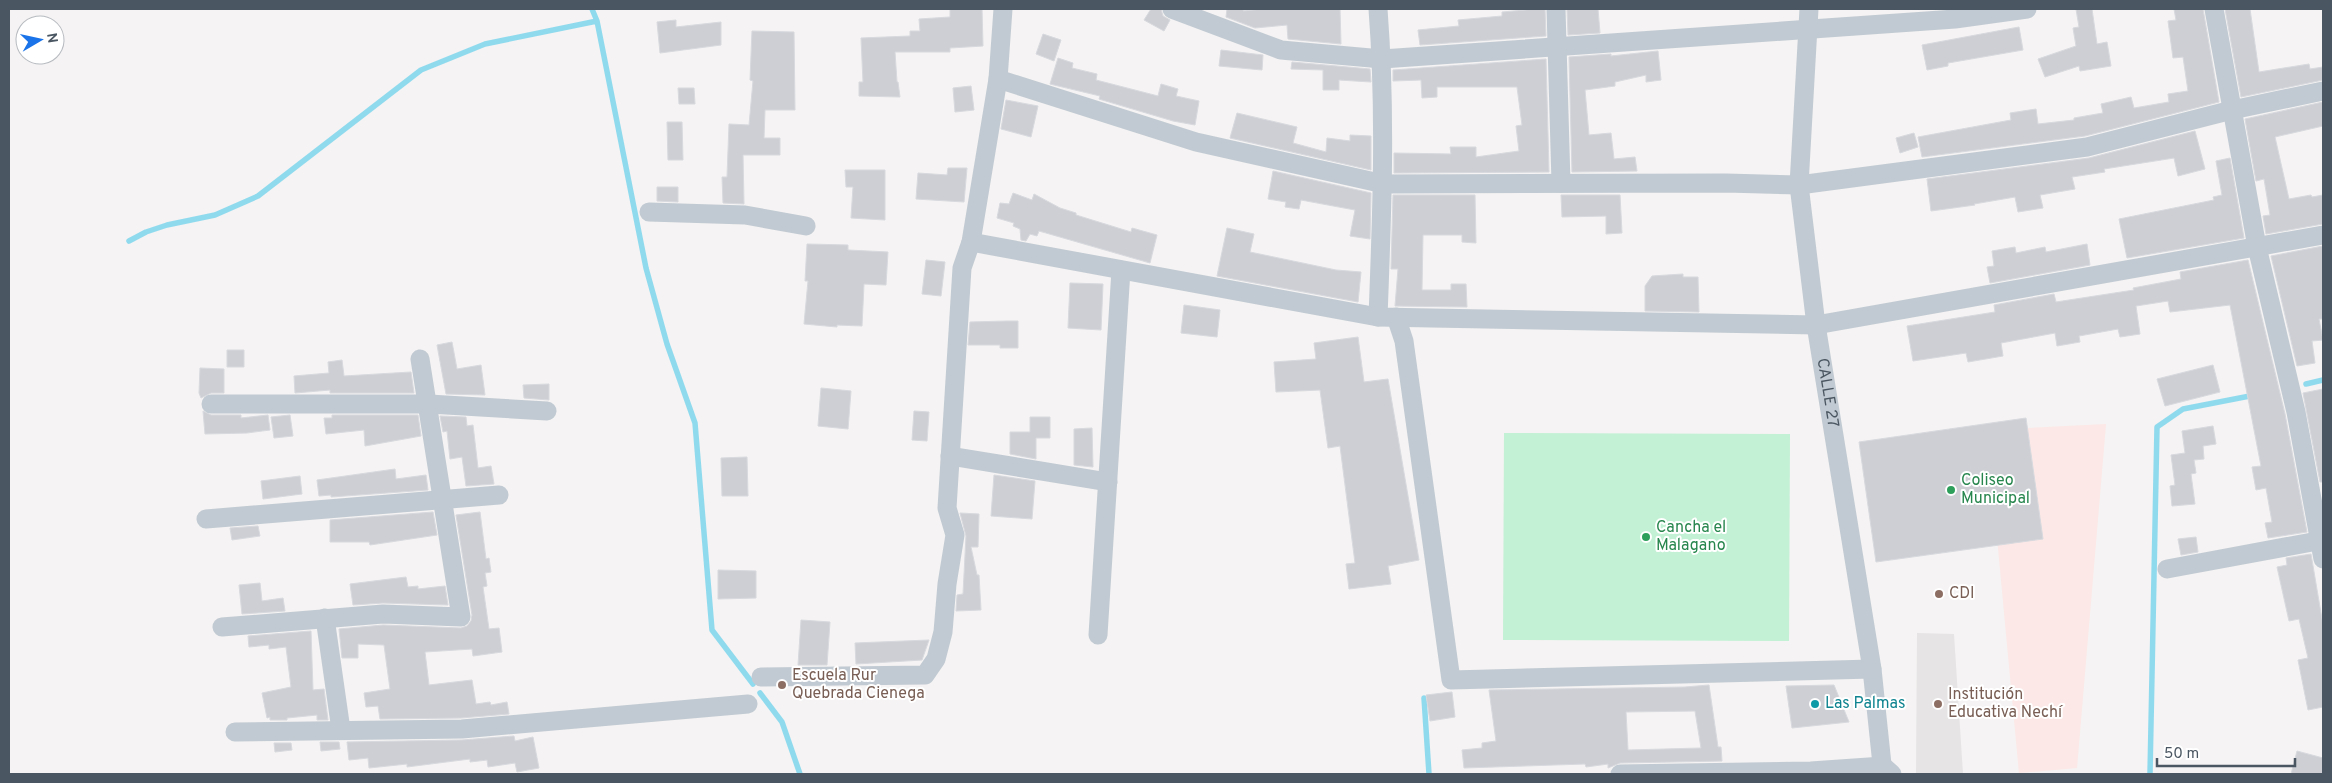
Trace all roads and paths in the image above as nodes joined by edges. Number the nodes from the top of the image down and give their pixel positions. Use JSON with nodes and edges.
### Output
{"nodes":[{"id":1,"x":1003,"y":9,"type":"edge"},
{"id":2,"x":1172,"y":9,"type":"edge"},
{"id":3,"x":1378,"y":9,"type":"edge"},
{"id":4,"x":1556,"y":9,"type":"edge"},
{"id":5,"x":2027,"y":9,"type":"edge"},
{"id":6,"x":2214,"y":9,"type":"edge"},
{"id":7,"x":1954,"y":14,"type":"edge"},
{"id":8,"x":1809,"y":18,"type":"edge"},
{"id":9,"x":1558,"y":47,"type":"junction"},
{"id":10,"x":1382,"y":59,"type":"junction"},
{"id":11,"x":998,"y":79,"type":"junction"},
{"id":12,"x":2323,"y":91,"type":"edge"},
{"id":13,"x":2232,"y":110,"type":"junction"},
{"id":14,"x":1561,"y":183,"type":"junction"},
{"id":15,"x":1384,"y":184,"type":"junction"},
{"id":16,"x":1799,"y":185,"type":"junction"},
{"id":17,"x":649,"y":212,"type":"dead end"},
{"id":18,"x":806,"y":226,"type":"dead end"},
{"id":19,"x":2323,"y":235,"type":"edge"},
{"id":20,"x":971,"y":242,"type":"junction"},
{"id":21,"x":2257,"y":247,"type":"junction"},
{"id":22,"x":1121,"y":270,"type":"junction"},
{"id":23,"x":1387,"y":317,"type":"junction"},
{"id":24,"x":1816,"y":325,"type":"junction"},
{"id":25,"x":420,"y":359,"type":"dead end"},
{"id":26,"x":211,"y":404,"type":"dead end"},
{"id":27,"x":429,"y":404,"type":"junction"},
{"id":28,"x":547,"y":412,"type":"dead end"},
{"id":29,"x":950,"y":456,"type":"junction"},
{"id":30,"x":1108,"y":482,"type":"junction"},
{"id":31,"x":499,"y":495,"type":"dead end"},
{"id":32,"x":442,"y":499,"type":"junction"},
{"id":33,"x":206,"y":519,"type":"dead end"},
{"id":34,"x":2322,"y":540,"type":"edge"},
{"id":35,"x":2323,"y":559,"type":"edge"},
{"id":36,"x":2167,"y":569,"type":"dead end"},
{"id":37,"x":325,"y":618,"type":"junction"},
{"id":38,"x":222,"y":627,"type":"dead end"},
{"id":39,"x":1098,"y":635,"type":"dead end"},
{"id":40,"x":1872,"y":669,"type":"junction"},
{"id":41,"x":761,"y":677,"type":"dead end"},
{"id":42,"x":748,"y":704,"type":"dead end"},
{"id":43,"x":341,"y":730,"type":"junction"},
{"id":44,"x":235,"y":732,"type":"dead end"},
{"id":45,"x":1886,"y":772,"type":"edge"},
{"id":46,"x":1810,"y":773,"type":"edge"},
{"id":47,"x":1620,"y":774,"type":"edge"}],
"edges":[{"from":1,"to":11,"type":"street"},
{"from":2,"to":10,"type":"street"},
{"from":3,"to":10,"type":"street"},
{"from":4,"to":9,"type":"street"},
{"from":5,"to":7,"type":"street"},
{"from":6,"to":13,"type":"street"},
{"from":7,"to":8,"type":"street"},
{"from":8,"to":9,"type":"street"},
{"from":8,"to":16,"type":"street","name":"CALLE 27"},
{"from":9,"to":10,"type":"street"},
{"from":9,"to":14,"type":"street"},
{"from":10,"to":15,"type":"street"},
{"from":11,"to":15,"type":"street"},
{"from":11,"to":20,"type":"street"},
{"from":12,"to":13,"type":"street"},
{"from":13,"to":16,"type":"street"},
{"from":13,"to":21,"type":"street"},
{"from":14,"to":15,"type":"street"},
{"from":14,"to":16,"type":"street"},
{"from":15,"to":23,"type":"street"},
{"from":16,"to":24,"type":"street","name":"CALLE 27"},
{"from":17,"to":18,"type":"street"},
{"from":19,"to":21,"type":"street"},
{"from":20,"to":22,"type":"street"},
{"from":20,"to":29,"type":"street"},
{"from":21,"to":24,"type":"street"},
{"from":21,"to":34,"type":"street"},
{"from":22,"to":23,"type":"street"},
{"from":22,"to":30,"type":"street"},
{"from":23,"to":24,"type":"street"},
{"from":23,"to":40,"type":"street"},
{"from":24,"to":40,"type":"street","name":"CALLE 27"},
{"from":25,"to":27,"type":"street"},
{"from":26,"to":27,"type":"street"},
{"from":27,"to":28,"type":"street"},
{"from":27,"to":32,"type":"street"},
{"from":29,"to":30,"type":"street"},
{"from":29,"to":41,"type":"street"},
{"from":30,"to":39,"type":"street"},
{"from":31,"to":32,"type":"street"},
{"from":32,"to":33,"type":"street"},
{"from":32,"to":37,"type":"street"},
{"from":34,"to":35,"type":"street"},
{"from":34,"to":36,"type":"street"},
{"from":37,"to":38,"type":"street"},
{"from":37,"to":43,"type":"street"},
{"from":40,"to":45,"type":"street","name":"CALLE 27"},
{"from":42,"to":43,"type":"street"},
{"from":43,"to":44,"type":"street"},
{"from":45,"to":46,"type":"street"},
{"from":46,"to":47,"type":"street"}]}
